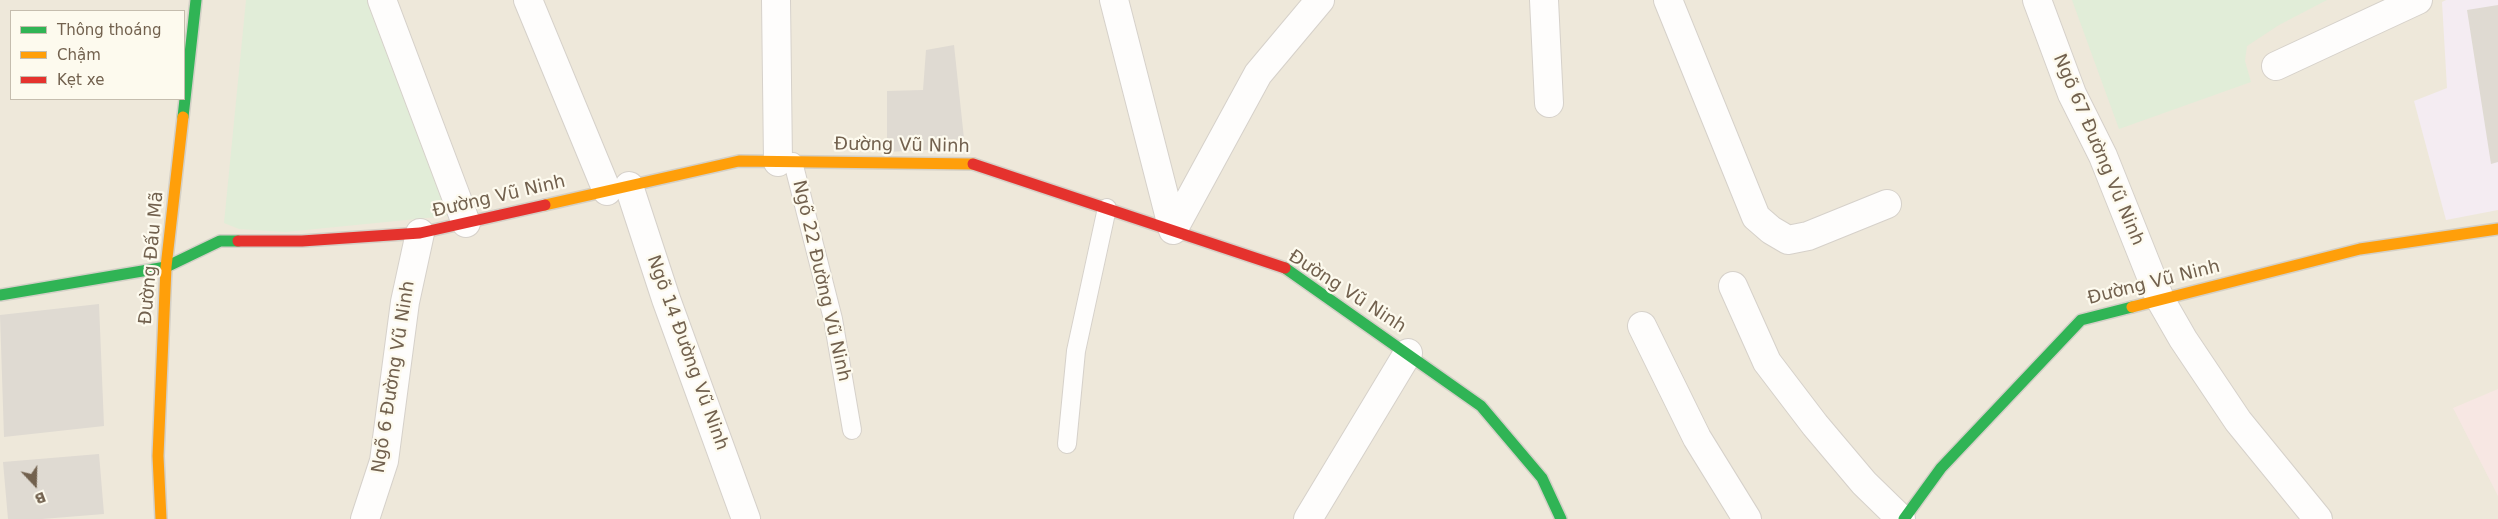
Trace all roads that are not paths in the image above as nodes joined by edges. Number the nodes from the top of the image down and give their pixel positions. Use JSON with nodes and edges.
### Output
{"nodes":[{"id":1,"x":196,"y":0,"type":"edge"},
{"id":2,"x":382,"y":0,"type":"edge"},
{"id":3,"x":528,"y":0,"type":"edge"},
{"id":4,"x":776,"y":0,"type":"edge"},
{"id":5,"x":1114,"y":0,"type":"edge"},
{"id":6,"x":1320,"y":0,"type":"edge"},
{"id":7,"x":1544,"y":0,"type":"edge"},
{"id":8,"x":1668,"y":0,"type":"edge"},
{"id":9,"x":2037,"y":0,"type":"edge"},
{"id":10,"x":2418,"y":0,"type":"edge"},
{"id":11,"x":2276,"y":66,"type":"dead end"},
{"id":12,"x":185,"y":98,"type":"edge"},
{"id":13,"x":185,"y":100,"type":"edge"},
{"id":14,"x":1549,"y":102,"type":"dead end"},
{"id":15,"x":786,"y":162,"type":"junction"},
{"id":16,"x":618,"y":188,"type":"junction"},
{"id":17,"x":1887,"y":204,"type":"dead end"},
{"id":18,"x":1107,"y":208,"type":"junction"},
{"id":19,"x":466,"y":223,"type":"junction"},
{"id":20,"x":2498,"y":229,"type":"edge"},
{"id":21,"x":1173,"y":230,"type":"junction"},
{"id":22,"x":420,"y":233,"type":"junction"},
{"id":23,"x":166,"y":267,"type":"junction"},
{"id":24,"x":1733,"y":286,"type":"dead end"},
{"id":25,"x":0,"y":295,"type":"edge"},
{"id":26,"x":2160,"y":299,"type":"junction"},
{"id":27,"x":1642,"y":326,"type":"dead end"},
{"id":28,"x":1408,"y":353,"type":"junction"},
{"id":29,"x":852,"y":430,"type":"dead end"},
{"id":30,"x":1067,"y":444,"type":"dead end"},
{"id":31,"x":161,"y":519,"type":"edge"},
{"id":32,"x":365,"y":519,"type":"edge"},
{"id":33,"x":746,"y":519,"type":"edge"},
{"id":34,"x":1308,"y":519,"type":"edge"},
{"id":35,"x":1561,"y":519,"type":"edge"},
{"id":36,"x":1747,"y":519,"type":"edge"},
{"id":37,"x":1902,"y":519,"type":"edge"},
{"id":38,"x":2318,"y":519,"type":"edge"}],
"edges":[{"from":1,"to":12,"type":"street","name":"Đường Đấu Mã"},
{"from":2,"to":19,"type":"street"},
{"from":3,"to":16,"type":"street","name":"Ngõ 14 Đường Vũ Ninh"},
{"from":4,"to":15,"type":"street"},
{"from":5,"to":21,"type":"street"},
{"from":6,"to":21,"type":"street"},
{"from":7,"to":14,"type":"street"},
{"from":8,"to":17,"type":"street"},
{"from":9,"to":26,"type":"street","name":"Ngõ 67 Đường Vũ Ninh"},
{"from":10,"to":11,"type":"street"},
{"from":13,"to":23,"type":"street","name":"Đường Đấu Mã"},
{"from":15,"to":16,"type":"street","name":"Đường Vũ Ninh"},
{"from":15,"to":18,"type":"street","name":"Đường Vũ Ninh"},
{"from":15,"to":29,"type":"lane","name":"Ngõ 22 Đường Vũ Ninh"},
{"from":16,"to":19,"type":"street","name":"Đường Vũ Ninh"},
{"from":16,"to":33,"type":"street","name":"Ngõ 14 Đường Vũ Ninh"},
{"from":18,"to":21,"type":"street","name":"Đường Vũ Ninh"},
{"from":18,"to":30,"type":"lane"},
{"from":19,"to":22,"type":"street","name":"Đường Vũ Ninh"},
{"from":20,"to":26,"type":"street","name":"Đường Vũ Ninh"},
{"from":21,"to":28,"type":"street","name":"Đường Vũ Ninh"},
{"from":22,"to":23,"type":"street","name":"Đường Vũ Ninh"},
{"from":22,"to":32,"type":"street","name":"Ngõ 6 Đường Vũ Ninh"},
{"from":23,"to":25,"type":"street","name":"Đường Vũ Ninh"},
{"from":23,"to":31,"type":"street","name":"Đường Đấu Mã"},
{"from":24,"to":37,"type":"street"},
{"from":26,"to":37,"type":"street","name":"Đường Vũ Ninh"},
{"from":26,"to":38,"type":"street","name":"Ngõ 67 Đường Vũ Ninh"},
{"from":27,"to":36,"type":"street"},
{"from":28,"to":34,"type":"street"},
{"from":28,"to":35,"type":"street","name":"Đường Vũ Ninh"}]}
